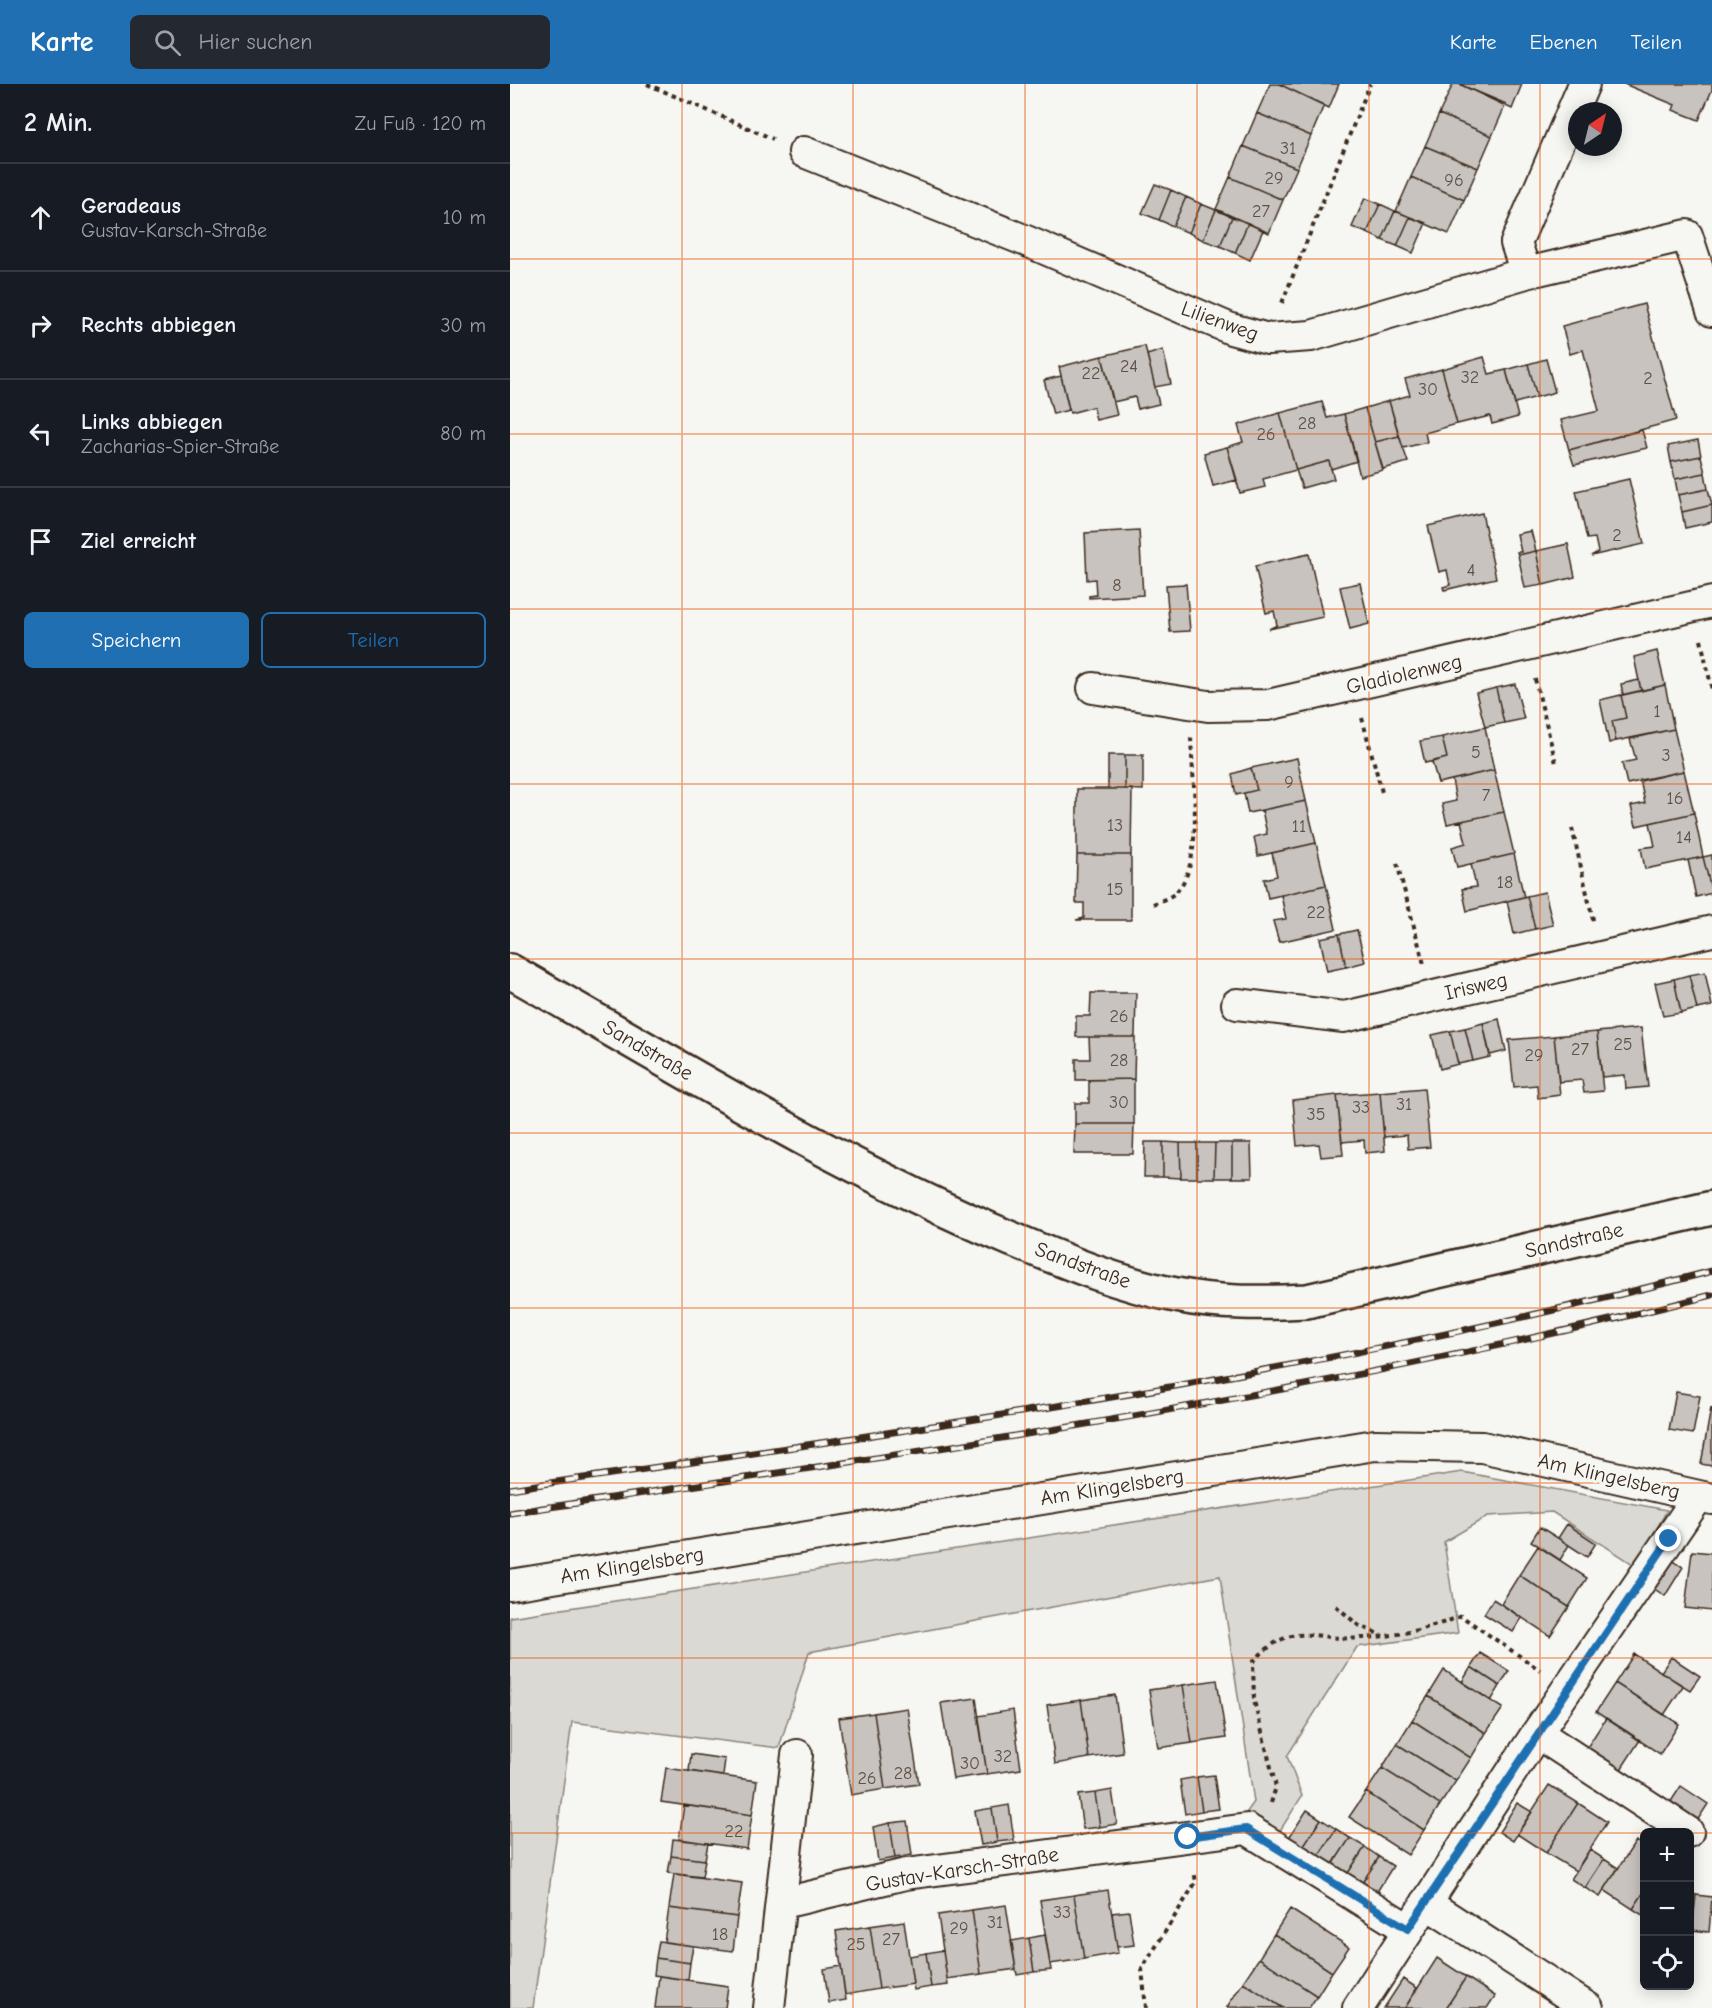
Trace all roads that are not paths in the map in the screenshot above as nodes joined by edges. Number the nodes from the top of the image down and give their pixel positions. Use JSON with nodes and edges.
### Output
{"nodes":[{"id":1,"x":1584,"y":84,"type":"edge"},
{"id":2,"x":804,"y":152,"type":"road end"},
{"id":3,"x":1526,"y":273,"type":"junction"},
{"id":4,"x":1712,"y":311,"type":"edge"},
{"id":5,"x":1703,"y":604,"type":"edge"},
{"id":6,"x":1093,"y":688,"type":"dead end"},
{"id":7,"x":1712,"y":932,"type":"edge"},
{"id":8,"x":510,"y":971,"type":"edge"},
{"id":9,"x":1237,"y":1004,"type":"dead end"},
{"id":10,"x":1712,"y":1209,"type":"edge"},
{"id":11,"x":1705,"y":1498,"type":"edge"},
{"id":12,"x":510,"y":1585,"type":"edge"},
{"id":13,"x":1538,"y":1733,"type":"junction"},
{"id":14,"x":797,"y":1755,"type":"dead end"},
{"id":15,"x":1695,"y":1837,"type":"edge"},
{"id":16,"x":783,"y":1903,"type":"junction"},
{"id":17,"x":1426,"y":1903,"type":"junction"},
{"id":18,"x":1408,"y":1929,"type":"junction"},
{"id":19,"x":770,"y":2008,"type":"edge"},
{"id":20,"x":1358,"y":2008,"type":"edge"},
{"id":21,"x":1588,"y":2008,"type":"edge"}],
"edges":[{"from":1,"to":3,"type":"street"},
{"from":2,"to":3,"type":"street","name":"Lilienweg"},
{"from":3,"to":4,"type":"street","name":"Lilienweg"},
{"from":5,"to":6,"type":"street","name":"Gladiolenweg"},
{"from":7,"to":9,"type":"street","name":"Irisweg"},
{"from":8,"to":10,"type":"main road","name":"Sandstraße"},
{"from":11,"to":12,"type":"street","name":"Am Klingelsberg"},
{"from":11,"to":13,"type":"street"},
{"from":13,"to":15,"type":"street"},
{"from":13,"to":17,"type":"street"},
{"from":14,"to":16,"type":"street"},
{"from":16,"to":18,"type":"street","name":"Gustav-Karsch-Straße"},
{"from":16,"to":19,"type":"street"},
{"from":17,"to":18,"type":"street"},
{"from":17,"to":21,"type":"street"},
{"from":18,"to":20,"type":"street"}]}
